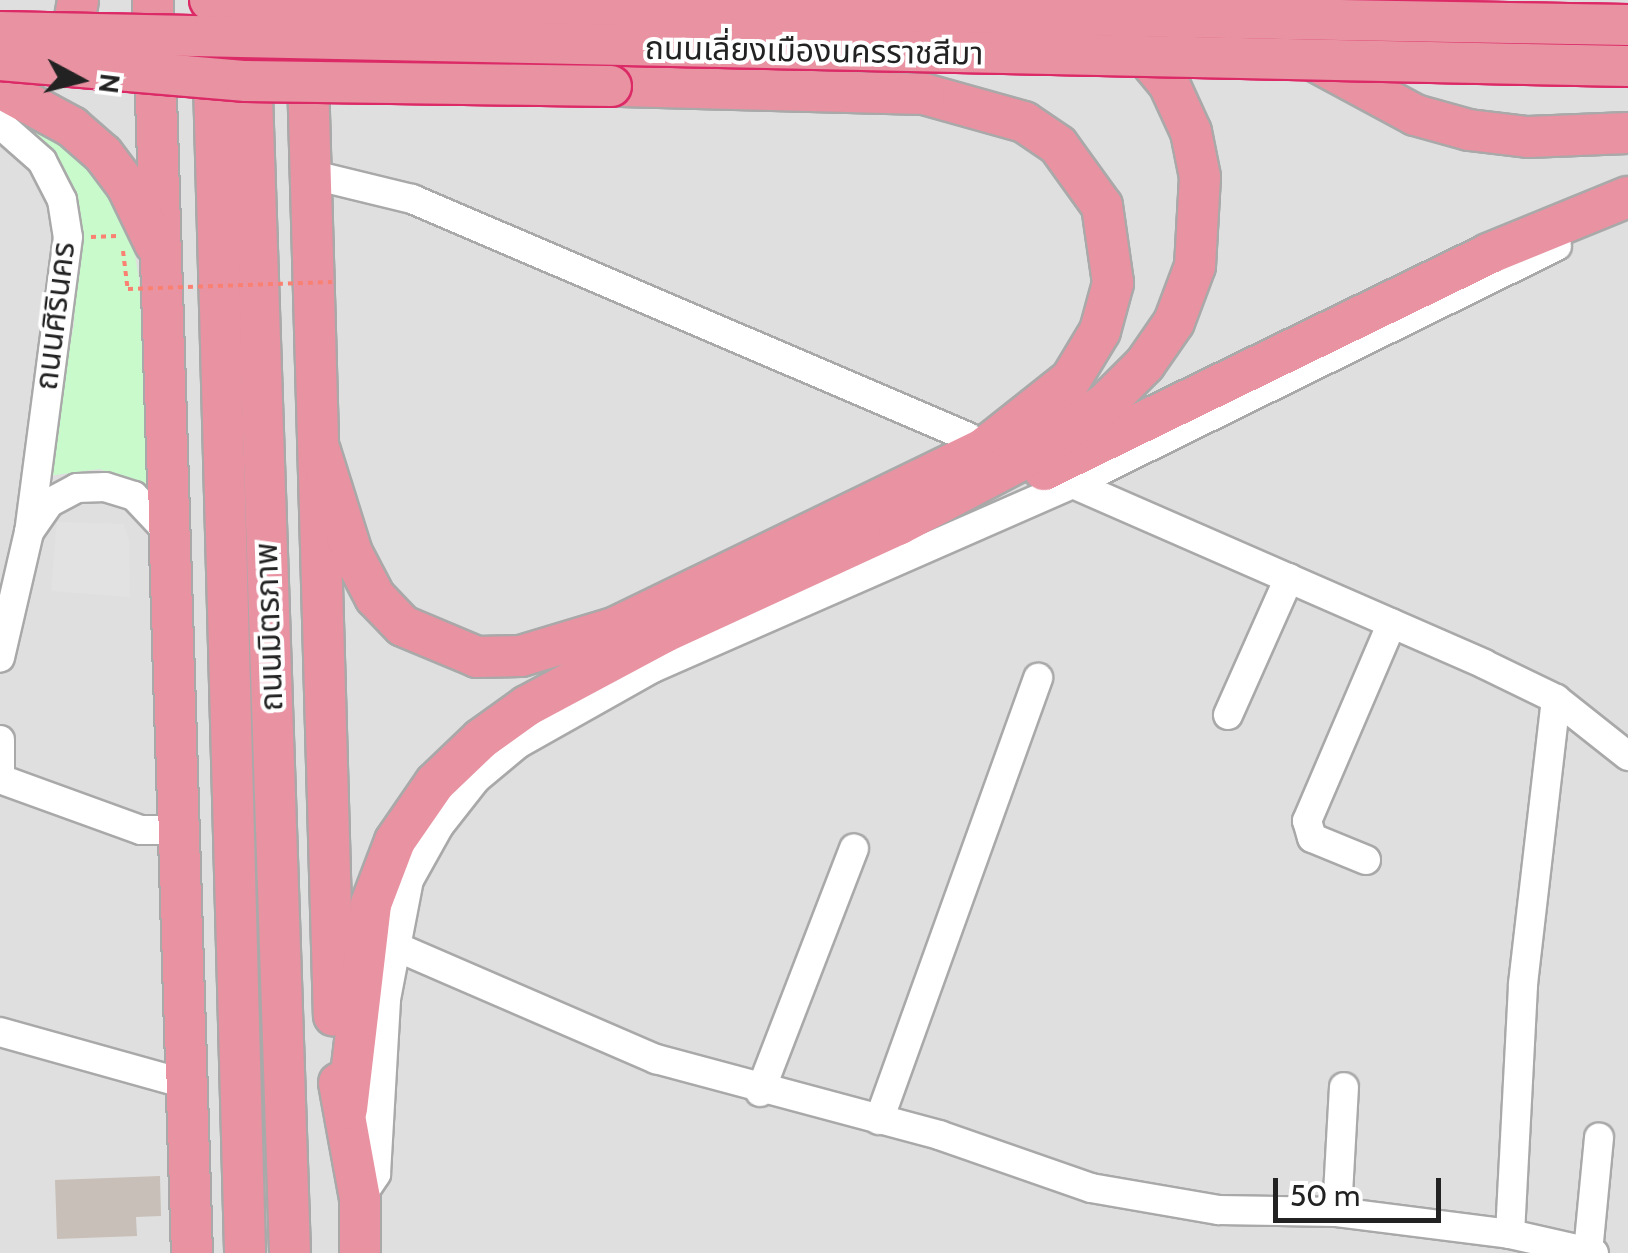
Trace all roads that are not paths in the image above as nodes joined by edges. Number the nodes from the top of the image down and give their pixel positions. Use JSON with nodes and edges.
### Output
{"nodes":[{"id":1,"x":78,"y":0,"type":"edge"},
{"id":2,"x":153,"y":0,"type":"edge"},
{"id":3,"x":210,"y":0,"type":"edge"},
{"id":4,"x":249,"y":0,"type":"edge"},
{"id":5,"x":305,"y":0,"type":"edge"},
{"id":6,"x":1066,"y":0,"type":"edge"},
{"id":7,"x":1210,"y":0,"type":"edge"},
{"id":8,"x":1628,"y":25,"type":"edge"},
{"id":9,"x":0,"y":32,"type":"edge"},
{"id":10,"x":0,"y":60,"type":"edge"},
{"id":11,"x":1628,"y":66,"type":"edge"},
{"id":12,"x":0,"y":88,"type":"edge"},
{"id":13,"x":0,"y":124,"type":"edge"},
{"id":14,"x":1628,"y":133,"type":"edge"},
{"id":15,"x":312,"y":176,"type":"junction"},
{"id":16,"x":1628,"y":197,"type":"edge"},
{"id":17,"x":1628,"y":218,"type":"edge"},
{"id":18,"x":162,"y":256,"type":"junction"},
{"id":19,"x":968,"y":433,"type":"dead end"},
{"id":20,"x":320,"y":451,"type":"junction"},
{"id":21,"x":1069,"y":480,"type":"junction"},
{"id":22,"x":898,"y":526,"type":"junction"},
{"id":23,"x":322,"y":528,"type":"junction"},
{"id":24,"x":29,"y":532,"type":"junction"},
{"id":25,"x":169,"y":533,"type":"junction"},
{"id":26,"x":1289,"y":578,"type":"junction"},
{"id":27,"x":1392,"y":623,"type":"junction"},
{"id":28,"x":269,"y":632,"type":"junction"},
{"id":29,"x":0,"y":658,"type":"edge"},
{"id":30,"x":1038,"y":678,"type":"dead end"},
{"id":31,"x":1556,"y":699,"type":"junction"},
{"id":32,"x":1228,"y":715,"type":"dead end"},
{"id":33,"x":0,"y":740,"type":"edge"},
{"id":34,"x":1628,"y":756,"type":"edge"},
{"id":35,"x":0,"y":771,"type":"edge"},
{"id":36,"x":0,"y":779,"type":"edge"},
{"id":37,"x":176,"y":830,"type":"junction"},
{"id":38,"x":854,"y":848,"type":"dead end"},
{"id":39,"x":1366,"y":860,"type":"dead end"},
{"id":40,"x":392,"y":945,"type":"junction"},
{"id":41,"x":0,"y":1032,"type":"edge"},
{"id":42,"x":186,"y":1084,"type":"junction"},
{"id":43,"x":1344,"y":1087,"type":"dead end"},
{"id":44,"x":760,"y":1092,"type":"junction"},
{"id":45,"x":347,"y":1109,"type":"junction"},
{"id":46,"x":879,"y":1120,"type":"junction"},
{"id":47,"x":1599,"y":1138,"type":"dead end"},
{"id":48,"x":360,"y":1198,"type":"junction"},
{"id":49,"x":1337,"y":1212,"type":"junction"},
{"id":50,"x":1510,"y":1234,"type":"junction"},
{"id":51,"x":360,"y":1252,"type":"edge"},
{"id":52,"x":1591,"y":1252,"type":"edge"},
{"id":53,"x":192,"y":1253,"type":"edge"},
{"id":54,"x":245,"y":1253,"type":"edge"},
{"id":55,"x":290,"y":1253,"type":"edge"},
{"id":56,"x":390,"y":1253,"type":"edge"}],
"edges":[{"from":1,"to":12,"type":"highway"},
{"from":2,"to":18,"type":"highway"},
{"from":3,"to":8,"type":"highway","name":"ถนนเลี่ยงเมืองนครราชสีมา","bridge":true},
{"from":3,"to":54,"type":"highway","name":"ถนนมิตรภาพ"},
{"from":4,"to":28,"type":"highway","name":"ถนนมิตรภาพ"},
{"from":5,"to":15,"type":"highway"},
{"from":6,"to":22,"type":"highway"},
{"from":7,"to":14,"type":"highway"},
{"from":9,"to":11,"type":"highway","name":"ถนนเลี่ยงเมืองนครราชสีมา","bridge":true},
{"from":10,"to":20,"type":"highway","bridge":true},
{"from":12,"to":18,"type":"highway"},
{"from":13,"to":24,"type":"street","name":"ถนนศิรินคร"},
{"from":15,"to":19,"type":"street"},
{"from":15,"to":20,"type":"highway"},
{"from":16,"to":22,"type":"highway"},
{"from":17,"to":21,"type":"street"},
{"from":18,"to":25,"type":"highway"},
{"from":20,"to":23,"type":"highway"},
{"from":21,"to":26,"type":"street"},
{"from":21,"to":40,"type":"street"},
{"from":22,"to":45,"type":"highway"},
{"from":23,"to":28,"type":"highway"},
{"from":23,"to":45,"type":"highway"},
{"from":24,"to":25,"type":"street","name":"ถนนศิรินคร"},
{"from":24,"to":29,"type":"street","name":"ถนนศิรินคร"},
{"from":25,"to":37,"type":"highway"},
{"from":26,"to":27,"type":"street"},
{"from":26,"to":32,"type":"street"},
{"from":27,"to":31,"type":"street"},
{"from":27,"to":39,"type":"street"},
{"from":28,"to":55,"type":"highway","name":"ถนนมิตรภาพ"},
{"from":30,"to":46,"type":"street"},
{"from":31,"to":34,"type":"street"},
{"from":31,"to":50,"type":"street"},
{"from":33,"to":35,"type":"street"},
{"from":36,"to":37,"type":"street"},
{"from":37,"to":42,"type":"highway"},
{"from":38,"to":44,"type":"street"},
{"from":40,"to":44,"type":"street"},
{"from":40,"to":48,"type":"street"},
{"from":41,"to":42,"type":"street"},
{"from":42,"to":53,"type":"highway"},
{"from":43,"to":49,"type":"street"},
{"from":44,"to":46,"type":"street"},
{"from":45,"to":48,"type":"highway"},
{"from":46,"to":49,"type":"street"},
{"from":47,"to":52,"type":"street"},
{"from":48,"to":51,"type":"highway"},
{"from":49,"to":50,"type":"street"},
{"from":50,"to":52,"type":"street"},
{"from":51,"to":56,"type":"street"}]}
